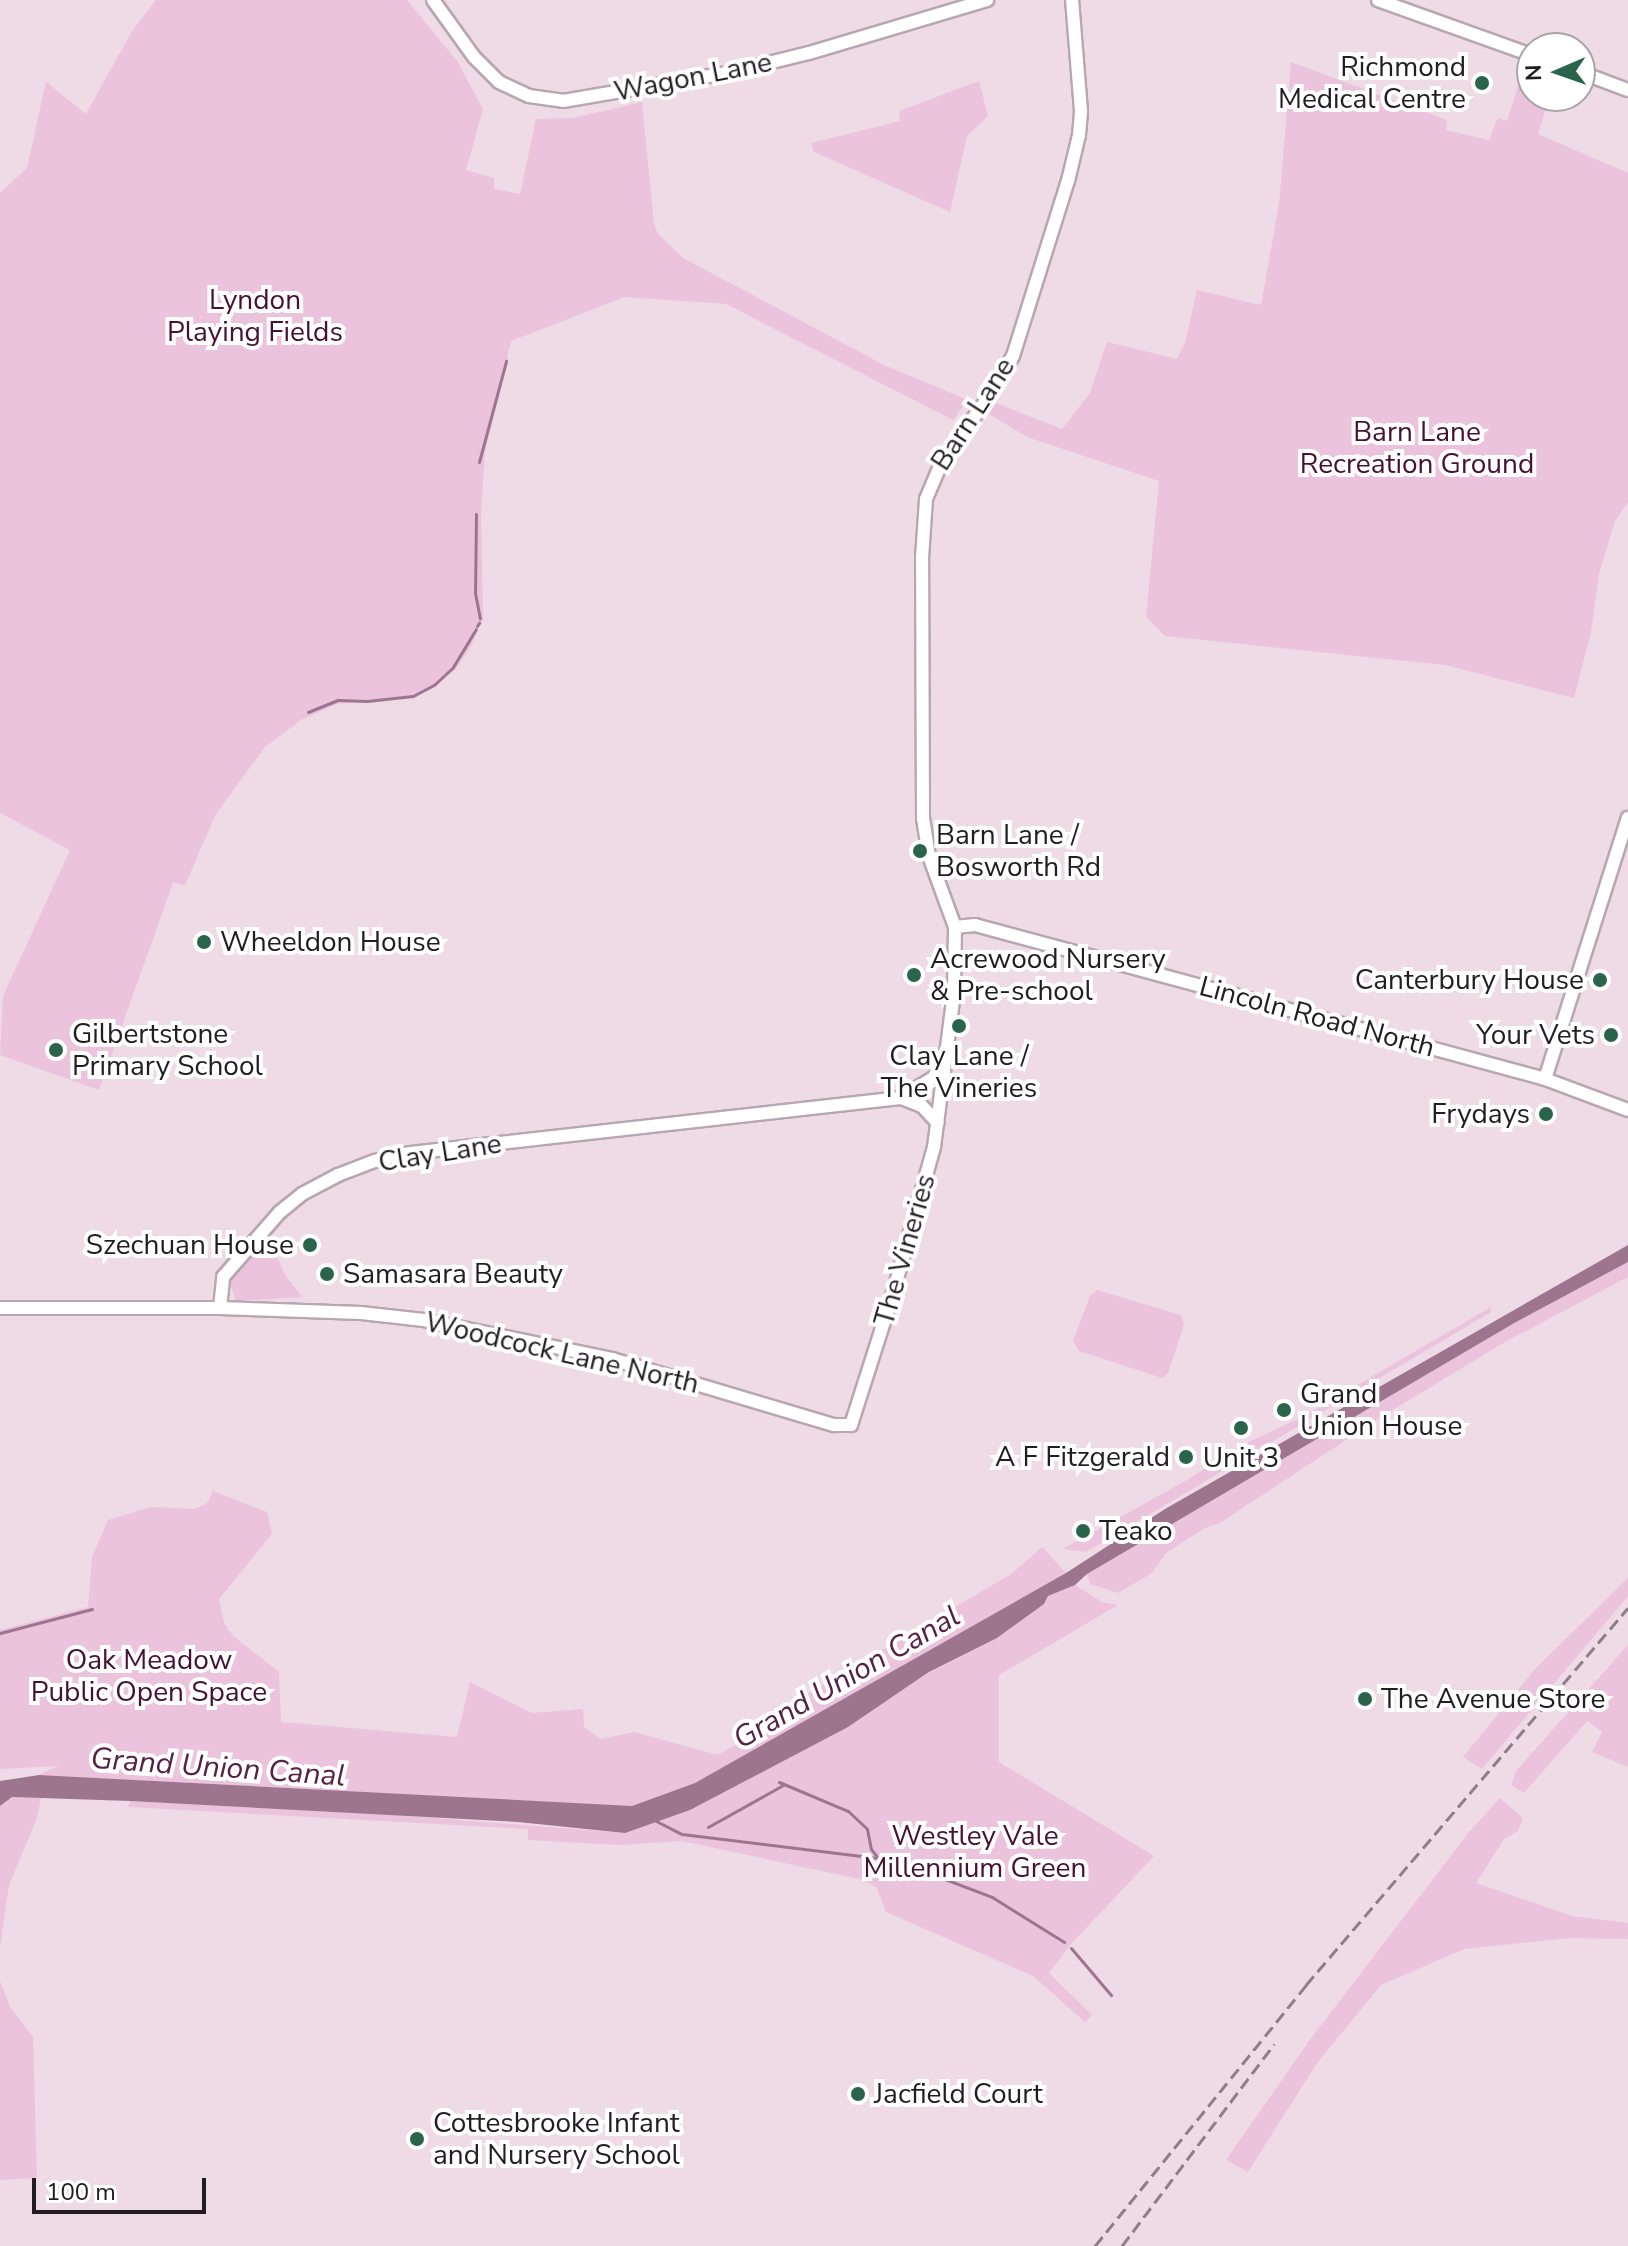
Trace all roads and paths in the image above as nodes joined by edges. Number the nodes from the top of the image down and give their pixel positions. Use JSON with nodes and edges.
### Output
{"nodes":[{"id":1,"x":433,"y":0,"type":"edge"},
{"id":2,"x":987,"y":0,"type":"edge"},
{"id":3,"x":1072,"y":0,"type":"edge"},
{"id":4,"x":1378,"y":0,"type":"edge"},
{"id":5,"x":1516,"y":49,"type":"edge"},
{"id":6,"x":1596,"y":78,"type":"edge"},
{"id":7,"x":1628,"y":90,"type":"edge"},
{"id":8,"x":1628,"y":818,"type":"edge"},
{"id":9,"x":955,"y":927,"type":"junction"},
{"id":10,"x":944,"y":1071,"type":"junction"},
{"id":11,"x":1545,"y":1079,"type":"junction"},
{"id":12,"x":901,"y":1098,"type":"junction"},
{"id":13,"x":1628,"y":1110,"type":"edge"},
{"id":14,"x":938,"y":1123,"type":"junction"},
{"id":15,"x":0,"y":1308,"type":"edge"},
{"id":16,"x":220,"y":1308,"type":"junction"},
{"id":17,"x":851,"y":1425,"type":"joint"}],
"edges":[{"from":1,"to":2,"type":"street","name":"Wagon Lane"},
{"from":3,"to":9,"type":"street","name":"Barn Lane"},
{"from":4,"to":5,"type":"street"},
{"from":6,"to":7,"type":"street"},
{"from":8,"to":11,"type":"street"},
{"from":9,"to":10,"type":"street"},
{"from":9,"to":11,"type":"street","name":"Lincoln Road North"},
{"from":10,"to":12,"type":"street","name":"Clay Lane"},
{"from":10,"to":14,"type":"street","name":"The Vineries"},
{"from":11,"to":13,"type":"street","name":"Lincoln Road North"},
{"from":12,"to":14,"type":"street"},
{"from":12,"to":16,"type":"street","name":"Clay Lane"},
{"from":14,"to":17,"type":"street","name":"The Vineries"},
{"from":15,"to":16,"type":"street"},
{"from":16,"to":17,"type":"street","name":"Woodcock Lane North"}]}
